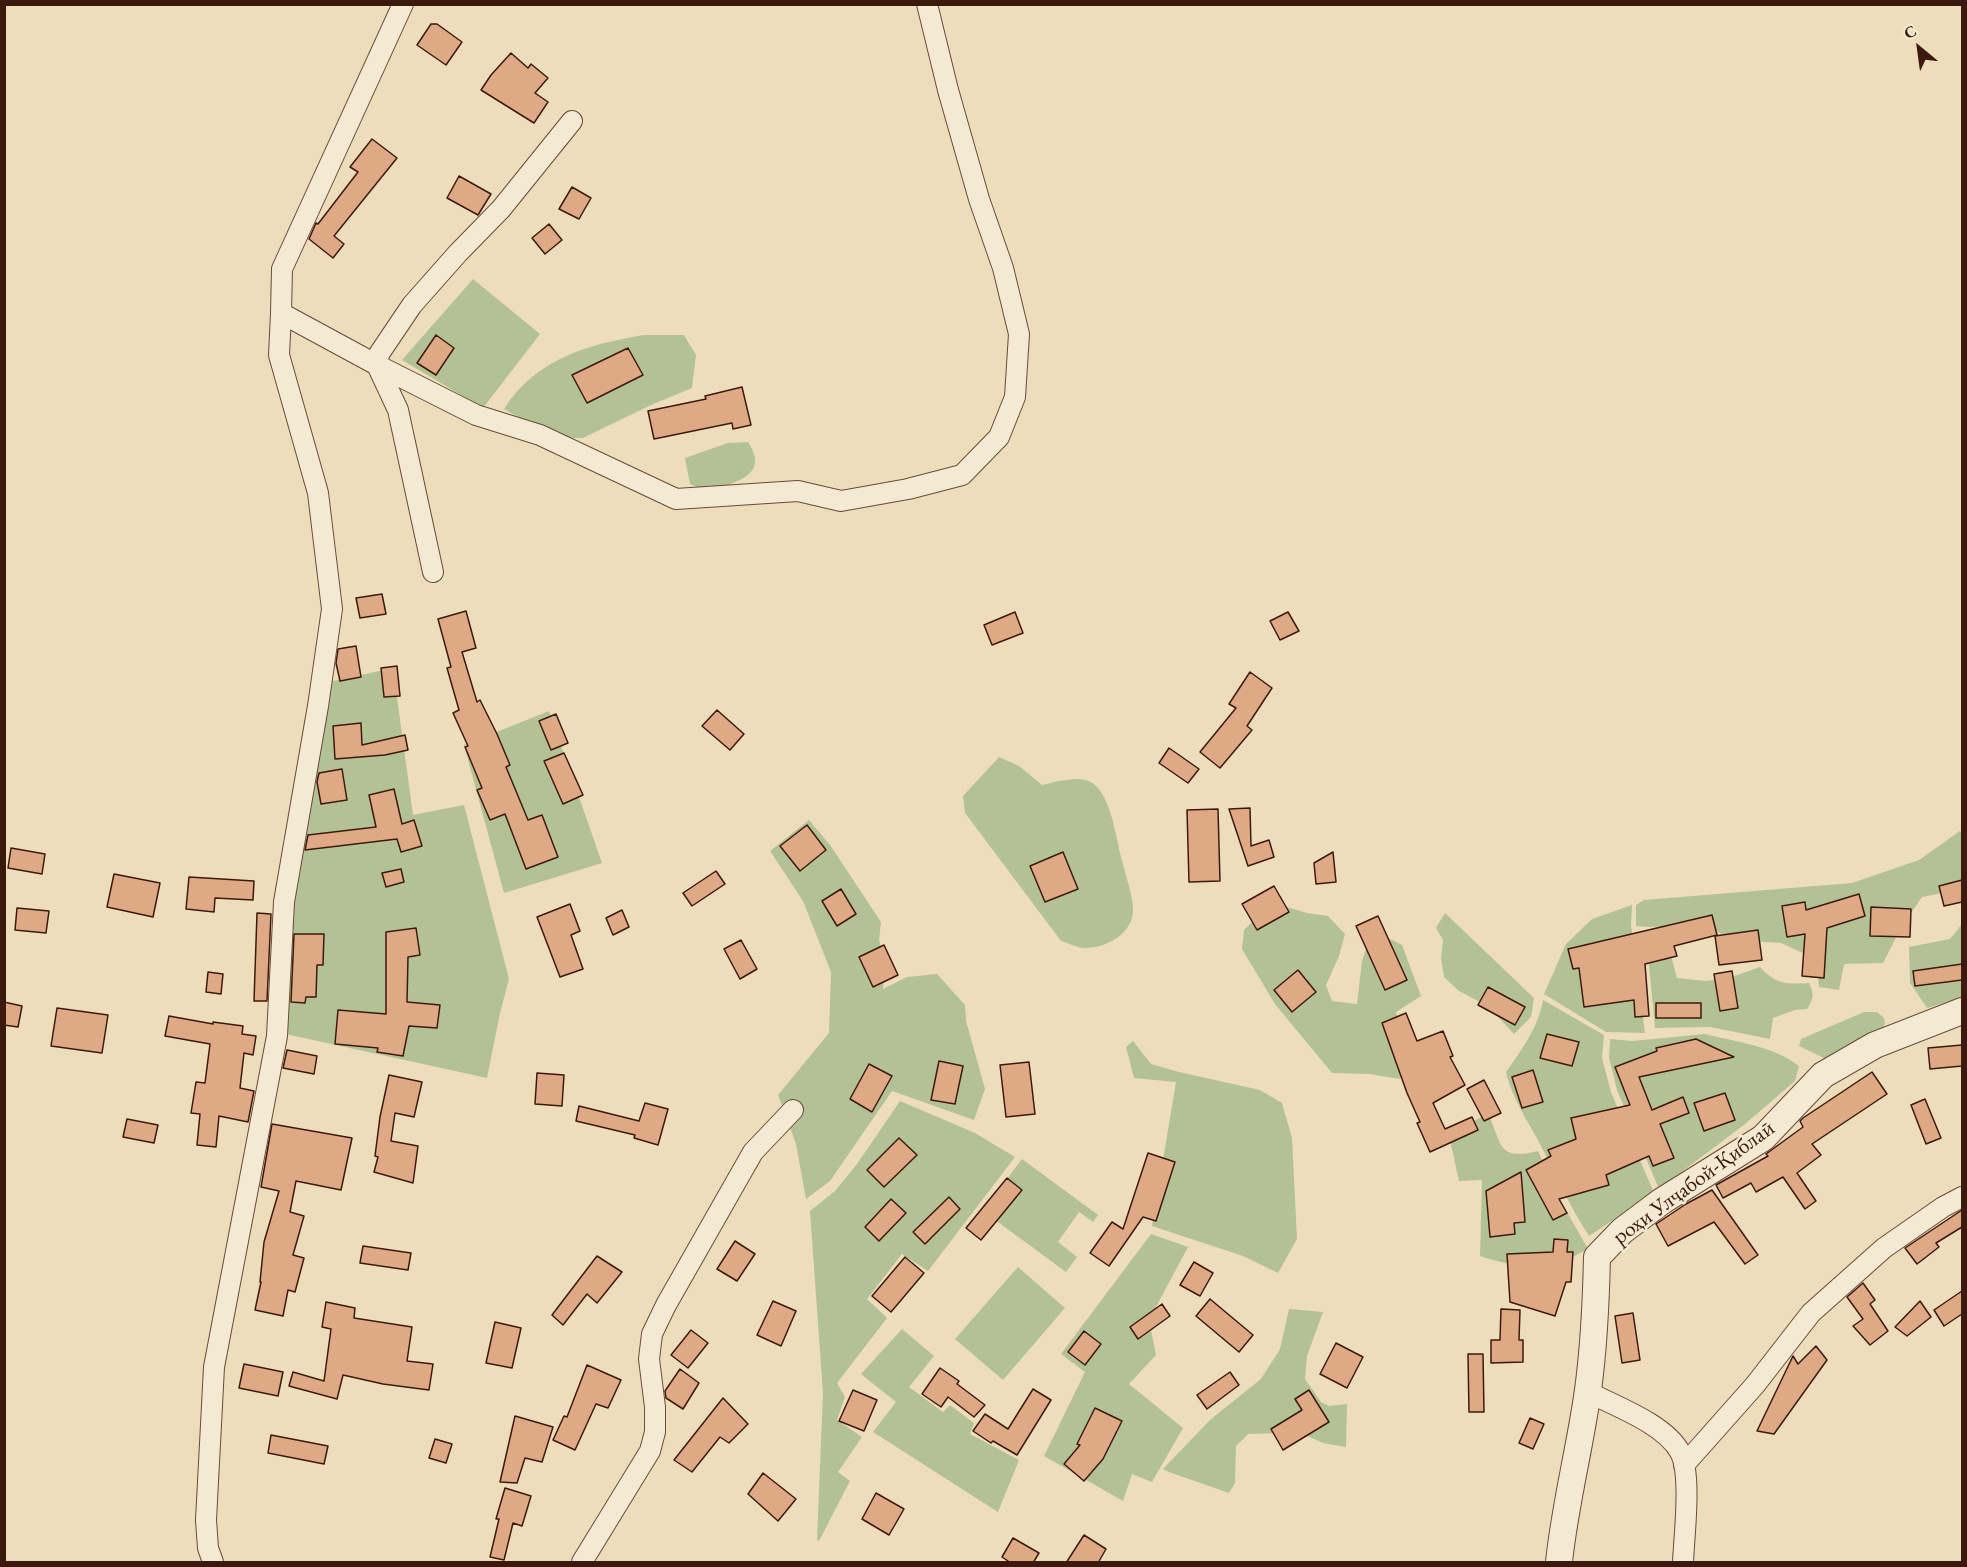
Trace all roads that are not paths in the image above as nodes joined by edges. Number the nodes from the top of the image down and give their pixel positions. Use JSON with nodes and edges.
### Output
{"nodes":[{"id":1,"x":403,"y":4,"type":"edge"},
{"id":2,"x":927,"y":4,"type":"edge"},
{"id":3,"x":572,"y":121,"type":"dead end"},
{"id":4,"x":281,"y":313,"type":"junction"},
{"id":5,"x":376,"y":365,"type":"junction"},
{"id":6,"x":433,"y":572,"type":"dead end"},
{"id":7,"x":1962,"y":1011,"type":"edge"},
{"id":8,"x":793,"y":1110,"type":"dead end"},
{"id":9,"x":1962,"y":1197,"type":"edge"},
{"id":10,"x":1588,"y":1392,"type":"junction"},
{"id":11,"x":1684,"y":1465,"type":"junction"},
{"id":12,"x":213,"y":1563,"type":"edge"},
{"id":13,"x":582,"y":1563,"type":"edge"},
{"id":14,"x":1558,"y":1563,"type":"edge"},
{"id":15,"x":1683,"y":1563,"type":"edge"}],
"edges":[{"from":1,"to":4,"type":"street"},
{"from":2,"to":5,"type":"street"},
{"from":3,"to":5,"type":"street"},
{"from":4,"to":5,"type":"street"},
{"from":4,"to":12,"type":"street"},
{"from":5,"to":6,"type":"street"},
{"from":7,"to":10,"type":"street","name":"роҳи Улҷабой-Қиблаӣ"},
{"from":8,"to":13,"type":"street"},
{"from":9,"to":11,"type":"street"},
{"from":10,"to":11,"type":"street"},
{"from":10,"to":14,"type":"street","name":"роҳи Улҷабой-Қиблаӣ"},
{"from":11,"to":15,"type":"street"}]}
